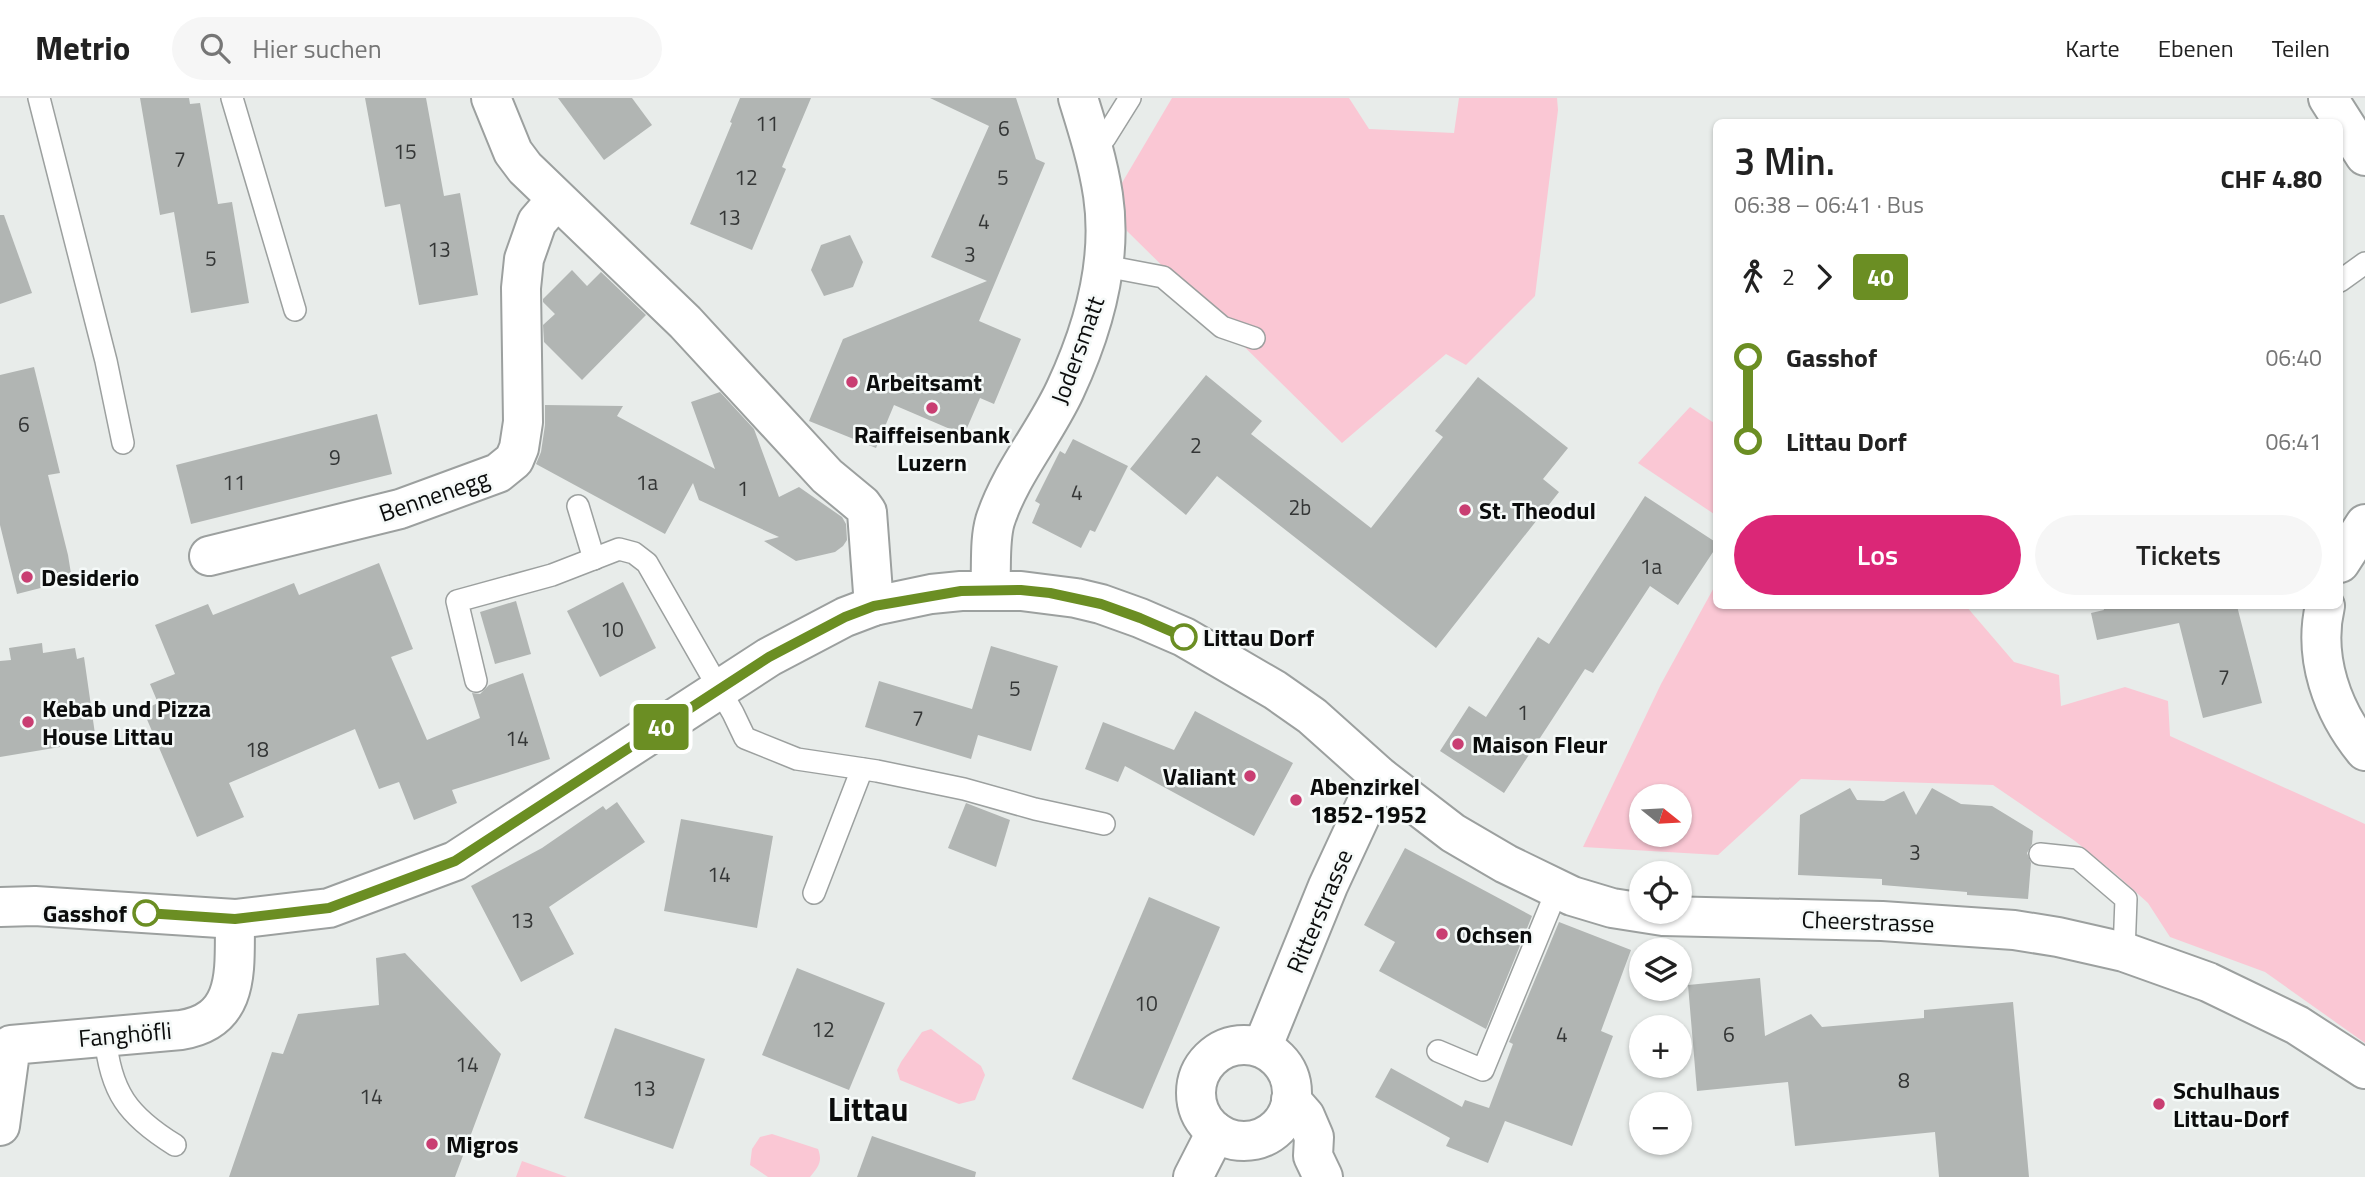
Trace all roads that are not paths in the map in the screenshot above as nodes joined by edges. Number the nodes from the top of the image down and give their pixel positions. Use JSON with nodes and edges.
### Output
{"nodes":[{"id":1,"x":39,"y":98,"type":"edge"},
{"id":2,"x":232,"y":98,"type":"edge"},
{"id":3,"x":491,"y":98,"type":"edge"},
{"id":4,"x":1078,"y":98,"type":"edge"},
{"id":5,"x":1130,"y":98,"type":"edge"},
{"id":6,"x":2328,"y":98,"type":"edge"},
{"id":7,"x":2341,"y":119,"type":"edge"},
{"id":8,"x":2343,"y":122,"type":"edge"},
{"id":9,"x":1093,"y":146,"type":"junction"},
{"id":10,"x":2365,"y":156,"type":"edge"},
{"id":11,"x":556,"y":200,"type":"junction"},
{"id":12,"x":2365,"y":263,"type":"edge"},
{"id":13,"x":1105,"y":266,"type":"junction"},
{"id":14,"x":2343,"y":279,"type":"edge"},
{"id":15,"x":295,"y":310,"type":"dead end"},
{"id":16,"x":1254,"y":338,"type":"dead end"},
{"id":17,"x":123,"y":443,"type":"dead end"},
{"id":18,"x":578,"y":506,"type":"dead end"},
{"id":19,"x":2365,"y":524,"type":"edge"},
{"id":20,"x":209,"y":556,"type":"dead end"},
{"id":21,"x":2343,"y":558,"type":"edge"},
{"id":22,"x":594,"y":559,"type":"junction"},
{"id":23,"x":990,"y":590,"type":"junction"},
{"id":24,"x":874,"y":606,"type":"junction"},
{"id":25,"x":2325,"y":609,"type":"edge"},
{"id":26,"x":476,"y":681,"type":"dead end"},
{"id":27,"x":719,"y":688,"type":"junction"},
{"id":28,"x":2365,"y":751,"type":"edge"},
{"id":29,"x":862,"y":769,"type":"junction"},
{"id":30,"x":1379,"y":776,"type":"junction"},
{"id":31,"x":1104,"y":824,"type":"dead end"},
{"id":32,"x":2040,"y":854,"type":"dead end"},
{"id":33,"x":1557,"y":890,"type":"junction"},
{"id":34,"x":814,"y":893,"type":"dead end"},
{"id":35,"x":0,"y":907,"type":"edge"},
{"id":36,"x":235,"y":919,"type":"junction"},
{"id":37,"x":2124,"y":952,"type":"junction"},
{"id":38,"x":106,"y":1035,"type":"junction"},
{"id":39,"x":1262,"y":1048,"type":"junction"},
{"id":40,"x":1438,"y":1051,"type":"dead end"},
{"id":41,"x":2365,"y":1069,"type":"edge"},
{"id":42,"x":1291,"y":1100,"type":"junction"},
{"id":43,"x":0,"y":1126,"type":"edge"},
{"id":44,"x":1216,"y":1132,"type":"junction"},
{"id":45,"x":1263,"y":1137,"type":"junction"},
{"id":46,"x":175,"y":1145,"type":"dead end"},
{"id":47,"x":1318,"y":1166,"type":"edge"},
{"id":48,"x":1193,"y":1177,"type":"edge"}],
"edges":[{"from":1,"to":17,"type":"lane"},
{"from":2,"to":15,"type":"lane"},
{"from":3,"to":11,"type":"street"},
{"from":4,"to":9,"type":"street","name":"Jodersmatt"},
{"from":5,"to":9,"type":"lane"},
{"from":6,"to":7,"type":"street"},
{"from":8,"to":10,"type":"street"},
{"from":9,"to":13,"type":"street","name":"Jodersmatt"},
{"from":11,"to":20,"type":"street","name":"Bennenegg"},
{"from":11,"to":24,"type":"street"},
{"from":12,"to":14,"type":"lane"},
{"from":13,"to":16,"type":"lane"},
{"from":13,"to":23,"type":"street","name":"Jodersmatt"},
{"from":18,"to":22,"type":"lane"},
{"from":19,"to":21,"type":"street"},
{"from":22,"to":26,"type":"lane"},
{"from":22,"to":27,"type":"lane"},
{"from":23,"to":24,"type":"street","name":"Cheerstrasse"},
{"from":23,"to":30,"type":"street","name":"Cheerstrasse"},
{"from":24,"to":27,"type":"street","name":"Cheerstrasse"},
{"from":25,"to":28,"type":"street"},
{"from":27,"to":29,"type":"lane"},
{"from":27,"to":36,"type":"street","name":"Cheerstrasse"},
{"from":29,"to":31,"type":"lane"},
{"from":29,"to":34,"type":"lane"},
{"from":30,"to":33,"type":"street","name":"Cheerstrasse"},
{"from":30,"to":39,"type":"street","name":"Ritterstrasse"},
{"from":32,"to":37,"type":"lane"},
{"from":33,"to":37,"type":"street","name":"Cheerstrasse"},
{"from":33,"to":40,"type":"lane"},
{"from":35,"to":36,"type":"street","name":"Cheerstrasse"},
{"from":36,"to":38,"type":"street","name":"Fanghöfli"},
{"from":37,"to":41,"type":"street","name":"Cheerstrasse"},
{"from":38,"to":43,"type":"street","name":"Fanghöfli"},
{"from":38,"to":46,"type":"lane"},
{"from":39,"to":42,"type":"street"},
{"from":39,"to":44,"type":"street"},
{"from":42,"to":45,"type":"street"},
{"from":42,"to":47,"type":"street"},
{"from":44,"to":45,"type":"street"},
{"from":44,"to":48,"type":"street"},
{"from":45,"to":47,"type":"street"}]}
